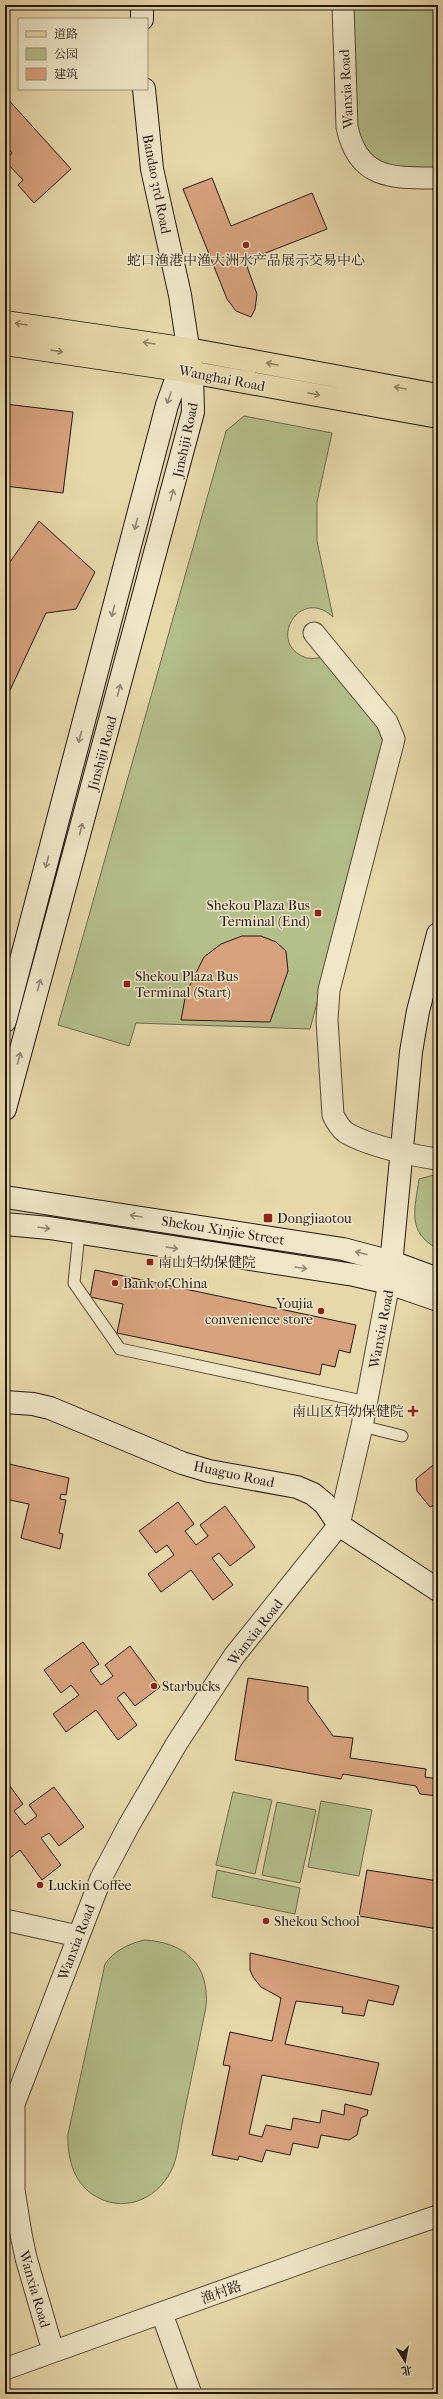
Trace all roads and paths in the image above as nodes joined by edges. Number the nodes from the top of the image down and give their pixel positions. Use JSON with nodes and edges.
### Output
{"nodes":[{"id":1,"x":142,"y":5,"type":"edge"},
{"id":2,"x":343,"y":5,"type":"edge"},
{"id":3,"x":142,"y":18,"type":"edge"},
{"id":4,"x":144,"y":90,"type":"edge"},
{"id":5,"x":438,"y":178,"type":"edge"},
{"id":6,"x":5,"y":322,"type":"edge"},
{"id":7,"x":5,"y":344,"type":"edge"},
{"id":8,"x":188,"y":349,"type":"junction"},
{"id":9,"x":186,"y":371,"type":"junction"},
{"id":10,"x":438,"y":395,"type":"edge"},
{"id":11,"x":438,"y":417,"type":"edge"},
{"id":12,"x":123,"y":573,"type":"junction"},
{"id":13,"x":151,"y":573,"type":"junction"},
{"id":14,"x":314,"y":633,"type":"dead end"},
{"id":15,"x":438,"y":934,"type":"edge"},
{"id":16,"x":5,"y":1021,"type":"edge"},
{"id":17,"x":5,"y":1109,"type":"edge"},
{"id":18,"x":401,"y":1152,"type":"junction"},
{"id":19,"x":438,"y":1159,"type":"edge"},
{"id":20,"x":5,"y":1197,"type":"edge"},
{"id":21,"x":5,"y":1224,"type":"edge"},
{"id":22,"x":79,"y":1233,"type":"junction"},
{"id":23,"x":392,"y":1262,"type":"junction"},
{"id":24,"x":438,"y":1279,"type":"edge"},
{"id":25,"x":390,"y":1283,"type":"junction"},
{"id":26,"x":438,"y":1300,"type":"edge"},
{"id":27,"x":5,"y":1402,"type":"edge"},
{"id":28,"x":367,"y":1402,"type":"junction"},
{"id":29,"x":362,"y":1426,"type":"junction"},
{"id":30,"x":402,"y":1436,"type":"dead end"},
{"id":31,"x":339,"y":1525,"type":"junction"},
{"id":32,"x":438,"y":1590,"type":"edge"},
{"id":33,"x":5,"y":1920,"type":"edge"},
{"id":34,"x":78,"y":1936,"type":"junction"},
{"id":35,"x":438,"y":2216,"type":"edge"},
{"id":36,"x":162,"y":2314,"type":"junction"},
{"id":37,"x":53,"y":2351,"type":"junction"},
{"id":38,"x":5,"y":2370,"type":"edge"},
{"id":39,"x":191,"y":2394,"type":"edge"}],
"edges":[{"from":1,"to":3,"type":"street"},
{"from":2,"to":5,"type":"street","name":"Wanxia Road"},
{"from":4,"to":8,"type":"street","name":"Bandao 3rd Road"},
{"from":8,"to":6,"type":"main road","name":"Wanghai Road","one_way":true},
{"from":7,"to":9,"type":"main road","name":"Wanghai Road","one_way":true},
{"from":8,"to":9,"type":"street","name":"Jinshiji Road"},
{"from":10,"to":8,"type":"main road","name":"Wanghai Road","one_way":true},
{"from":9,"to":11,"type":"main road","name":"Wanghai Road","one_way":true},
{"from":9,"to":12,"type":"street","name":"Jinshiji Road","one_way":true},
{"from":13,"to":9,"type":"street","name":"Jinshiji Road","one_way":true},
{"from":12,"to":13,"type":"street"},
{"from":12,"to":16,"type":"street","name":"Jinshiji Road","one_way":true},
{"from":17,"to":13,"type":"street","name":"Jinshiji Road","one_way":true},
{"from":14,"to":18,"type":"street"},
{"from":15,"to":18,"type":"street","name":"Wanxia Road"},
{"from":18,"to":19,"type":"street"},
{"from":18,"to":23,"type":"street","name":"Wanxia Road"},
{"from":23,"to":20,"type":"street","name":"Shekou Xinjie Street","one_way":true},
{"from":21,"to":22,"type":"street","name":"Shekou Xinjie Street","one_way":true},
{"from":22,"to":25,"type":"street","name":"Shekou Xinjie Street","one_way":true},
{"from":22,"to":28,"type":"lane"},
{"from":23,"to":24,"type":"street","name":"Shekou Xinjie Street"},
{"from":23,"to":25,"type":"street","name":"Wanxia Road"},
{"from":25,"to":26,"type":"street","name":"Shekou Xinjie Street"},
{"from":25,"to":28,"type":"street","name":"Wanxia Road"},
{"from":27,"to":31,"type":"street","name":"Huaguo Road"},
{"from":28,"to":29,"type":"street","name":"Wanxia Road"},
{"from":29,"to":30,"type":"lane"},
{"from":29,"to":31,"type":"street","name":"Wanxia Road"},
{"from":31,"to":32,"type":"street","name":"Huaguo Road"},
{"from":31,"to":34,"type":"street","name":"Wanxia Road"},
{"from":33,"to":34,"type":"street"},
{"from":34,"to":37,"type":"street","name":"Wanxia Road"},
{"from":35,"to":36,"type":"street","name":"渔村路"},
{"from":36,"to":37,"type":"street","name":"渔村路"},
{"from":36,"to":39,"type":"street"},
{"from":37,"to":38,"type":"street","name":"渔村路"}]}
